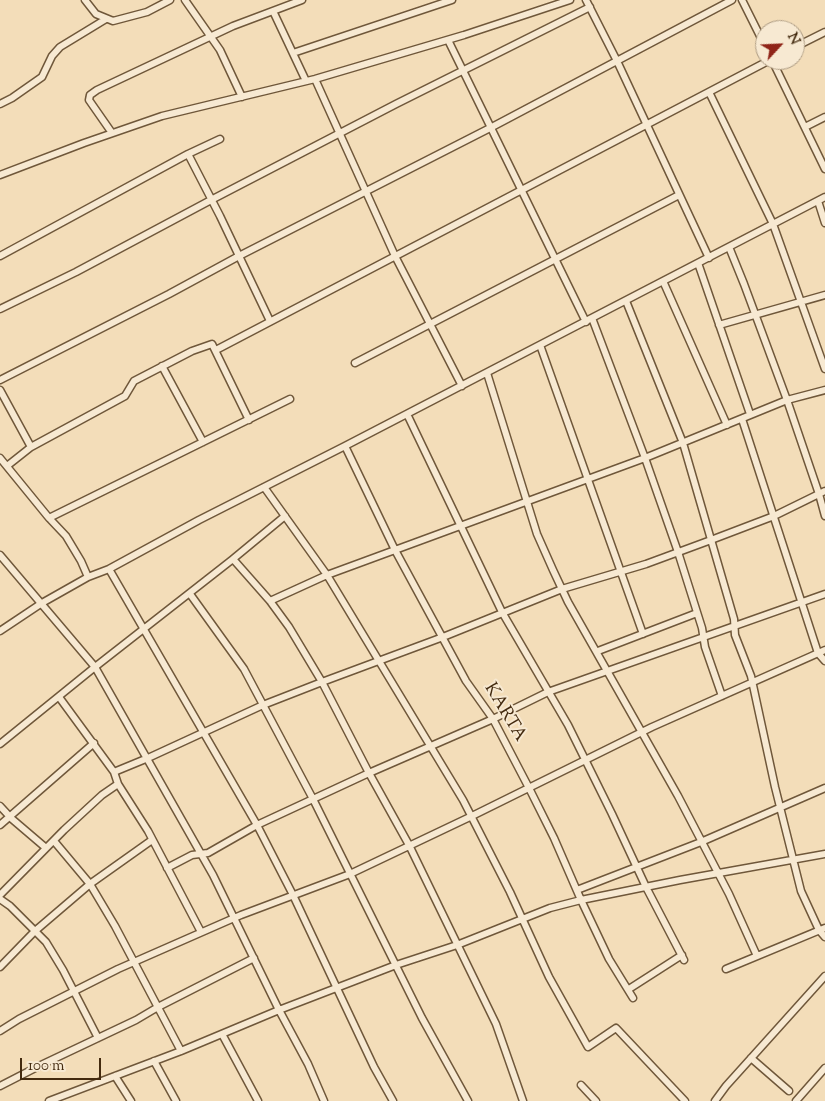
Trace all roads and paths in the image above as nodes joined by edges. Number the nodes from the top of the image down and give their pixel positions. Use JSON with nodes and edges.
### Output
{"nodes":[{"id":1,"x":85,"y":0,"type":"edge"},
{"id":2,"x":170,"y":0,"type":"edge"},
{"id":3,"x":185,"y":0,"type":"edge"},
{"id":4,"x":302,"y":0,"type":"edge"},
{"id":5,"x":452,"y":0,"type":"edge"},
{"id":6,"x":570,"y":0,"type":"edge"},
{"id":7,"x":586,"y":0,"type":"edge"},
{"id":8,"x":732,"y":0,"type":"edge"},
{"id":9,"x":742,"y":0,"type":"edge"},
{"id":10,"x":590,"y":6,"type":"junction"},
{"id":11,"x":273,"y":11,"type":"junction"},
{"id":12,"x":106,"y":19,"type":"junction"},
{"id":13,"x":755,"y":26,"type":"edge"},
{"id":14,"x":825,"y":32,"type":"edge"},
{"id":15,"x":210,"y":37,"type":"junction"},
{"id":16,"x":448,"y":40,"type":"junction"},
{"id":17,"x":805,"y":42,"type":"edge"},
{"id":18,"x":293,"y":53,"type":"junction"},
{"id":19,"x":617,"y":61,"type":"junction"},
{"id":20,"x":755,"y":68,"type":"edge"},
{"id":21,"x":464,"y":70,"type":"junction"},
{"id":22,"x":776,"y":70,"type":"edge"},
{"id":23,"x":315,"y":79,"type":"junction"},
{"id":24,"x":306,"y":81,"type":"junction"},
{"id":25,"x":709,"y":92,"type":"junction"},
{"id":26,"x":242,"y":96,"type":"junction"},
{"id":27,"x":0,"y":104,"type":"edge"},
{"id":28,"x":825,"y":117,"type":"edge"},
{"id":29,"x":647,"y":124,"type":"junction"},
{"id":30,"x":492,"y":127,"type":"junction"},
{"id":31,"x":804,"y":128,"type":"junction"},
{"id":32,"x":112,"y":133,"type":"junction"},
{"id":33,"x":340,"y":134,"type":"junction"},
{"id":34,"x":220,"y":139,"type":"dead end"},
{"id":35,"x":188,"y":154,"type":"junction"},
{"id":36,"x":825,"y":170,"type":"edge"},
{"id":37,"x":0,"y":175,"type":"edge"},
{"id":38,"x":522,"y":191,"type":"junction"},
{"id":39,"x":365,"y":192,"type":"junction"},
{"id":40,"x":679,"y":195,"type":"junction"},
{"id":41,"x":825,"y":197,"type":"edge"},
{"id":42,"x":211,"y":200,"type":"junction"},
{"id":43,"x":818,"y":201,"type":"junction"},
{"id":44,"x":825,"y":223,"type":"edge"},
{"id":45,"x":773,"y":224,"type":"junction"},
{"id":46,"x":728,"y":247,"type":"junction"},
{"id":47,"x":0,"y":256,"type":"edge"},
{"id":48,"x":239,"y":256,"type":"junction"},
{"id":49,"x":395,"y":256,"type":"junction"},
{"id":50,"x":709,"y":258,"type":"junction"},
{"id":51,"x":555,"y":259,"type":"junction"},
{"id":52,"x":698,"y":263,"type":"junction"},
{"id":53,"x":663,"y":282,"type":"junction"},
{"id":54,"x":825,"y":295,"type":"edge"},
{"id":55,"x":626,"y":301,"type":"junction"},
{"id":56,"x":802,"y":302,"type":"junction"},
{"id":57,"x":0,"y":309,"type":"edge"},
{"id":58,"x":756,"y":314,"type":"junction"},
{"id":59,"x":589,"y":320,"type":"junction"},
{"id":60,"x":270,"y":321,"type":"junction"},
{"id":61,"x":429,"y":323,"type":"junction"},
{"id":62,"x":720,"y":325,"type":"junction"},
{"id":63,"x":540,"y":345,"type":"junction"},
{"id":64,"x":216,"y":350,"type":"junction"},
{"id":65,"x":355,"y":363,"type":"dead end"},
{"id":66,"x":162,"y":366,"type":"junction"},
{"id":67,"x":825,"y":369,"type":"edge"},
{"id":68,"x":487,"y":373,"type":"junction"},
{"id":69,"x":0,"y":380,"type":"edge"},
{"id":70,"x":462,"y":386,"type":"junction"},
{"id":71,"x":0,"y":390,"type":"edge"},
{"id":72,"x":825,"y":390,"type":"edge"},
{"id":73,"x":290,"y":399,"type":"dead end"},
{"id":74,"x":787,"y":400,"type":"junction"},
{"id":75,"x":407,"y":414,"type":"junction"},
{"id":76,"x":750,"y":414,"type":"junction"},
{"id":77,"x":742,"y":418,"type":"junction"},
{"id":78,"x":249,"y":420,"type":"junction"},
{"id":79,"x":727,"y":425,"type":"junction"},
{"id":80,"x":203,"y":442,"type":"junction"},
{"id":81,"x":683,"y":443,"type":"junction"},
{"id":82,"x":345,"y":446,"type":"junction"},
{"id":83,"x":31,"y":447,"type":"junction"},
{"id":84,"x":0,"y":458,"type":"edge"},
{"id":85,"x":645,"y":458,"type":"junction"},
{"id":86,"x":7,"y":466,"type":"junction"},
{"id":87,"x":588,"y":478,"type":"junction"},
{"id":88,"x":264,"y":487,"type":"junction"},
{"id":89,"x":822,"y":492,"type":"edge"},
{"id":90,"x":527,"y":501,"type":"junction"},
{"id":91,"x":284,"y":516,"type":"junction"},
{"id":92,"x":774,"y":516,"type":"junction"},
{"id":93,"x":825,"y":516,"type":"edge"},
{"id":94,"x":49,"y":518,"type":"junction"},
{"id":95,"x":461,"y":526,"type":"junction"},
{"id":96,"x":711,"y":540,"type":"junction"},
{"id":97,"x":395,"y":550,"type":"junction"},
{"id":98,"x":678,"y":552,"type":"junction"},
{"id":99,"x":0,"y":554,"type":"edge"},
{"id":100,"x":233,"y":559,"type":"junction"},
{"id":101,"x":109,"y":570,"type":"junction"},
{"id":102,"x":620,"y":572,"type":"junction"},
{"id":103,"x":327,"y":575,"type":"junction"},
{"id":104,"x":88,"y":577,"type":"junction"},
{"id":105,"x":562,"y":590,"type":"junction"},
{"id":106,"x":190,"y":594,"type":"junction"},
{"id":107,"x":825,"y":594,"type":"edge"},
{"id":108,"x":270,"y":601,"type":"junction"},
{"id":109,"x":42,"y":603,"type":"junction"},
{"id":110,"x":802,"y":603,"type":"junction"},
{"id":111,"x":502,"y":612,"type":"junction"},
{"id":112,"x":697,"y":613,"type":"junction"},
{"id":113,"x":734,"y":626,"type":"junction"},
{"id":114,"x":143,"y":630,"type":"junction"},
{"id":115,"x":0,"y":631,"type":"edge"},
{"id":116,"x":643,"y":634,"type":"junction"},
{"id":117,"x":443,"y":637,"type":"junction"},
{"id":118,"x":703,"y":638,"type":"junction"},
{"id":119,"x":825,"y":650,"type":"edge"},
{"id":120,"x":598,"y":651,"type":"junction"},
{"id":121,"x":818,"y":653,"type":"junction"},
{"id":122,"x":380,"y":660,"type":"junction"},
{"id":123,"x":825,"y":661,"type":"edge"},
{"id":124,"x":95,"y":667,"type":"junction"},
{"id":125,"x":608,"y":670,"type":"junction"},
{"id":126,"x":322,"y":682,"type":"junction"},
{"id":127,"x":752,"y":683,"type":"junction"},
{"id":128,"x":548,"y":692,"type":"junction"},
{"id":129,"x":722,"y":696,"type":"junction"},
{"id":130,"x":59,"y":697,"type":"junction"},
{"id":131,"x":263,"y":705,"type":"junction"},
{"id":132,"x":493,"y":720,"type":"junction"},
{"id":133,"x":204,"y":732,"type":"junction"},
{"id":134,"x":642,"y":732,"type":"junction"},
{"id":135,"x":2,"y":740,"type":"edge"},
{"id":136,"x":94,"y":743,"type":"junction"},
{"id":137,"x":431,"y":746,"type":"junction"},
{"id":138,"x":148,"y":758,"type":"junction"},
{"id":139,"x":585,"y":760,"type":"junction"},
{"id":140,"x":114,"y":772,"type":"junction"},
{"id":141,"x":369,"y":773,"type":"junction"},
{"id":142,"x":118,"y":784,"type":"junction"},
{"id":143,"x":530,"y":788,"type":"junction"},
{"id":144,"x":825,"y":788,"type":"edge"},
{"id":145,"x":314,"y":799,"type":"junction"},
{"id":146,"x":0,"y":806,"type":"edge"},
{"id":147,"x":781,"y":808,"type":"junction"},
{"id":148,"x":472,"y":816,"type":"junction"},
{"id":149,"x":10,"y":817,"type":"junction"},
{"id":150,"x":0,"y":825,"type":"edge"},
{"id":151,"x":257,"y":825,"type":"junction"},
{"id":152,"x":152,"y":840,"type":"junction"},
{"id":153,"x":54,"y":841,"type":"junction"},
{"id":154,"x":702,"y":842,"type":"junction"},
{"id":155,"x":409,"y":846,"type":"junction"},
{"id":156,"x":46,"y":848,"type":"junction"},
{"id":157,"x":200,"y":853,"type":"junction"},
{"id":158,"x":825,"y":854,"type":"edge"},
{"id":159,"x":793,"y":860,"type":"junction"},
{"id":160,"x":638,"y":867,"type":"junction"},
{"id":161,"x":166,"y":868,"type":"junction"},
{"id":162,"x":350,"y":874,"type":"junction"},
{"id":163,"x":718,"y":874,"type":"junction"},
{"id":164,"x":90,"y":884,"type":"junction"},
{"id":165,"x":646,"y":887,"type":"junction"},
{"id":166,"x":577,"y":890,"type":"junction"},
{"id":167,"x":0,"y":895,"type":"edge"},
{"id":168,"x":293,"y":895,"type":"junction"},
{"id":169,"x":0,"y":899,"type":"edge"},
{"id":170,"x":581,"y":900,"type":"junction"},
{"id":171,"x":235,"y":918,"type":"junction"},
{"id":172,"x":522,"y":919,"type":"junction"},
{"id":173,"x":822,"y":929,"type":"edge"},
{"id":174,"x":35,"y":931,"type":"junction"},
{"id":175,"x":201,"y":932,"type":"junction"},
{"id":176,"x":825,"y":937,"type":"edge"},
{"id":177,"x":456,"y":945,"type":"junction"},
{"id":178,"x":757,"y":956,"type":"junction"},
{"id":179,"x":254,"y":958,"type":"junction"},
{"id":180,"x":134,"y":962,"type":"junction"},
{"id":181,"x":396,"y":965,"type":"junction"},
{"id":182,"x":0,"y":967,"type":"edge"},
{"id":183,"x":726,"y":969,"type":"dead end"},
{"id":184,"x":825,"y":976,"type":"edge"},
{"id":185,"x":338,"y":987,"type":"junction"},
{"id":186,"x":629,"y":989,"type":"junction"},
{"id":187,"x":74,"y":992,"type":"junction"},
{"id":188,"x":634,"y":998,"type":"dead end"},
{"id":189,"x":158,"y":1007,"type":"junction"},
{"id":190,"x":279,"y":1010,"type":"junction"},
{"id":191,"x":0,"y":1031,"type":"edge"},
{"id":192,"x":222,"y":1034,"type":"junction"},
{"id":193,"x":98,"y":1038,"type":"junction"},
{"id":194,"x":181,"y":1052,"type":"junction"},
{"id":195,"x":750,"y":1058,"type":"junction"},
{"id":196,"x":154,"y":1062,"type":"junction"},
{"id":197,"x":825,"y":1068,"type":"edge"},
{"id":198,"x":115,"y":1076,"type":"junction"},
{"id":199,"x":581,"y":1085,"type":"dead end"},
{"id":200,"x":0,"y":1086,"type":"edge"},
{"id":201,"x":788,"y":1090,"type":"dead end"},
{"id":202,"x":49,"y":1101,"type":"edge"},
{"id":203,"x":131,"y":1101,"type":"edge"},
{"id":204,"x":176,"y":1101,"type":"edge"},
{"id":205,"x":258,"y":1101,"type":"edge"},
{"id":206,"x":324,"y":1101,"type":"edge"},
{"id":207,"x":393,"y":1101,"type":"edge"},
{"id":208,"x":468,"y":1101,"type":"edge"},
{"id":209,"x":524,"y":1101,"type":"edge"},
{"id":210,"x":596,"y":1101,"type":"edge"},
{"id":211,"x":685,"y":1101,"type":"edge"},
{"id":212,"x":715,"y":1101,"type":"edge"},
{"id":213,"x":796,"y":1101,"type":"edge"}],
"edges":[{"from":1,"to":12,"type":"street"},
{"from":2,"to":12,"type":"street"},
{"from":3,"to":15,"type":"street"},
{"from":4,"to":11,"type":"street"},
{"from":5,"to":18,"type":"street"},
{"from":6,"to":16,"type":"street"},
{"from":7,"to":10,"type":"street"},
{"from":8,"to":19,"type":"street"},
{"from":9,"to":13,"type":"street"},
{"from":10,"to":19,"type":"street"},
{"from":10,"to":21,"type":"street"},
{"from":11,"to":15,"type":"street"},
{"from":11,"to":18,"type":"street"},
{"from":12,"to":27,"type":"street"},
{"from":14,"to":17,"type":"street"},
{"from":15,"to":26,"type":"street"},
{"from":15,"to":32,"type":"street"},
{"from":16,"to":21,"type":"street"},
{"from":16,"to":23,"type":"street"},
{"from":18,"to":24,"type":"street"},
{"from":19,"to":29,"type":"street"},
{"from":19,"to":30,"type":"street"},
{"from":20,"to":25,"type":"street"},
{"from":21,"to":30,"type":"street"},
{"from":21,"to":33,"type":"street"},
{"from":22,"to":31,"type":"street"},
{"from":23,"to":24,"type":"street"},
{"from":23,"to":33,"type":"street"},
{"from":24,"to":26,"type":"street"},
{"from":25,"to":29,"type":"street"},
{"from":25,"to":45,"type":"street"},
{"from":26,"to":32,"type":"street"},
{"from":28,"to":31,"type":"street"},
{"from":29,"to":38,"type":"street"},
{"from":29,"to":40,"type":"street"},
{"from":30,"to":38,"type":"street"},
{"from":30,"to":39,"type":"street"},
{"from":31,"to":36,"type":"street"},
{"from":32,"to":37,"type":"street"},
{"from":33,"to":39,"type":"street"},
{"from":33,"to":42,"type":"street"},
{"from":34,"to":35,"type":"street"},
{"from":35,"to":42,"type":"street"},
{"from":35,"to":47,"type":"street"},
{"from":38,"to":49,"type":"street"},
{"from":38,"to":51,"type":"street"},
{"from":39,"to":48,"type":"street"},
{"from":39,"to":49,"type":"street"},
{"from":40,"to":50,"type":"street"},
{"from":40,"to":51,"type":"street"},
{"from":41,"to":43,"type":"street"},
{"from":42,"to":48,"type":"street"},
{"from":42,"to":57,"type":"street"},
{"from":43,"to":44,"type":"street"},
{"from":43,"to":45,"type":"street"},
{"from":45,"to":46,"type":"street"},
{"from":45,"to":56,"type":"street"},
{"from":46,"to":50,"type":"street"},
{"from":46,"to":58,"type":"street"},
{"from":48,"to":60,"type":"street"},
{"from":48,"to":69,"type":"street"},
{"from":49,"to":60,"type":"street"},
{"from":49,"to":61,"type":"street"},
{"from":50,"to":52,"type":"street"},
{"from":51,"to":59,"type":"street"},
{"from":51,"to":61,"type":"street"},
{"from":52,"to":53,"type":"street"},
{"from":52,"to":62,"type":"street"},
{"from":53,"to":55,"type":"street"},
{"from":53,"to":79,"type":"street"},
{"from":54,"to":56,"type":"street"},
{"from":55,"to":59,"type":"street"},
{"from":55,"to":81,"type":"street"},
{"from":56,"to":58,"type":"street"},
{"from":56,"to":67,"type":"street"},
{"from":58,"to":62,"type":"street"},
{"from":58,"to":74,"type":"street"},
{"from":59,"to":63,"type":"street"},
{"from":59,"to":85,"type":"street"},
{"from":60,"to":64,"type":"street"},
{"from":61,"to":65,"type":"street"},
{"from":61,"to":70,"type":"street"},
{"from":62,"to":76,"type":"street"},
{"from":63,"to":68,"type":"street"},
{"from":63,"to":87,"type":"street"},
{"from":64,"to":66,"type":"street"},
{"from":64,"to":78,"type":"street"},
{"from":66,"to":80,"type":"street"},
{"from":66,"to":83,"type":"street"},
{"from":68,"to":70,"type":"street"},
{"from":68,"to":90,"type":"street"},
{"from":70,"to":75,"type":"street"},
{"from":71,"to":83,"type":"street"},
{"from":72,"to":74,"type":"street"},
{"from":73,"to":78,"type":"street"},
{"from":74,"to":76,"type":"street"},
{"from":74,"to":89,"type":"street"},
{"from":75,"to":82,"type":"street"},
{"from":75,"to":95,"type":"street"},
{"from":76,"to":77,"type":"street"},
{"from":77,"to":79,"type":"street"},
{"from":77,"to":92,"type":"street"},
{"from":78,"to":80,"type":"street"},
{"from":79,"to":81,"type":"street"},
{"from":80,"to":94,"type":"street"},
{"from":81,"to":85,"type":"street"},
{"from":81,"to":96,"type":"street"},
{"from":82,"to":88,"type":"street"},
{"from":82,"to":97,"type":"street","name":"KARTA"},
{"from":83,"to":86,"type":"street"},
{"from":84,"to":86,"type":"street"},
{"from":85,"to":87,"type":"street"},
{"from":85,"to":98,"type":"street"},
{"from":86,"to":94,"type":"street"},
{"from":87,"to":90,"type":"street"},
{"from":87,"to":102,"type":"street"},
{"from":88,"to":91,"type":"street"},
{"from":88,"to":101,"type":"street"},
{"from":89,"to":92,"type":"street"},
{"from":89,"to":93,"type":"street"},
{"from":90,"to":95,"type":"street"},
{"from":90,"to":105,"type":"street"},
{"from":91,"to":100,"type":"street"},
{"from":91,"to":103,"type":"street"},
{"from":92,"to":96,"type":"street"},
{"from":92,"to":110,"type":"street"},
{"from":94,"to":104,"type":"street"},
{"from":95,"to":97,"type":"street"},
{"from":95,"to":111,"type":"street"},
{"from":96,"to":98,"type":"street"},
{"from":96,"to":113,"type":"street"},
{"from":97,"to":103,"type":"street"},
{"from":97,"to":117,"type":"street","name":"KARTA"},
{"from":98,"to":102,"type":"street"},
{"from":98,"to":112,"type":"street"},
{"from":99,"to":109,"type":"street"},
{"from":100,"to":106,"type":"street"},
{"from":100,"to":108,"type":"street"},
{"from":101,"to":104,"type":"street"},
{"from":101,"to":114,"type":"street"},
{"from":102,"to":105,"type":"street"},
{"from":102,"to":116,"type":"street"},
{"from":103,"to":108,"type":"street"},
{"from":103,"to":122,"type":"street"},
{"from":104,"to":109,"type":"street"},
{"from":105,"to":111,"type":"street"},
{"from":105,"to":120,"type":"street"},
{"from":106,"to":114,"type":"street"},
{"from":106,"to":131,"type":"street"},
{"from":107,"to":110,"type":"street"},
{"from":108,"to":126,"type":"street"},
{"from":109,"to":115,"type":"street"},
{"from":109,"to":124,"type":"street"},
{"from":110,"to":113,"type":"street"},
{"from":110,"to":121,"type":"street"},
{"from":111,"to":117,"type":"street"},
{"from":111,"to":128,"type":"street"},
{"from":112,"to":116,"type":"street"},
{"from":112,"to":118,"type":"street"},
{"from":113,"to":118,"type":"street"},
{"from":113,"to":127,"type":"street"},
{"from":114,"to":124,"type":"street"},
{"from":114,"to":133,"type":"street"},
{"from":116,"to":120,"type":"street"},
{"from":117,"to":122,"type":"street"},
{"from":117,"to":132,"type":"street","name":"KARTA"},
{"from":118,"to":125,"type":"street"},
{"from":118,"to":129,"type":"street"},
{"from":119,"to":121,"type":"street"},
{"from":120,"to":125,"type":"street"},
{"from":121,"to":123,"type":"street"},
{"from":121,"to":127,"type":"street"},
{"from":122,"to":126,"type":"street"},
{"from":122,"to":137,"type":"street"},
{"from":124,"to":130,"type":"street"},
{"from":124,"to":138,"type":"street"},
{"from":125,"to":128,"type":"street"},
{"from":125,"to":134,"type":"street"},
{"from":126,"to":131,"type":"street"},
{"from":126,"to":141,"type":"street"},
{"from":127,"to":129,"type":"street"},
{"from":127,"to":147,"type":"street"},
{"from":128,"to":132,"type":"street"},
{"from":128,"to":139,"type":"street"},
{"from":129,"to":134,"type":"street"},
{"from":130,"to":135,"type":"street"},
{"from":130,"to":136,"type":"street"},
{"from":131,"to":133,"type":"street"},
{"from":131,"to":145,"type":"street"},
{"from":132,"to":137,"type":"street"},
{"from":132,"to":143,"type":"street","name":"KARTA"},
{"from":133,"to":138,"type":"street"},
{"from":133,"to":151,"type":"street"},
{"from":134,"to":139,"type":"street"},
{"from":134,"to":154,"type":"street"},
{"from":136,"to":140,"type":"street"},
{"from":136,"to":149,"type":"street"},
{"from":137,"to":141,"type":"street"},
{"from":137,"to":148,"type":"street"},
{"from":138,"to":140,"type":"street"},
{"from":138,"to":157,"type":"street"},
{"from":139,"to":143,"type":"street"},
{"from":139,"to":160,"type":"street"},
{"from":140,"to":142,"type":"street"},
{"from":141,"to":145,"type":"street"},
{"from":141,"to":155,"type":"street"},
{"from":142,"to":152,"type":"street"},
{"from":142,"to":153,"type":"street"},
{"from":143,"to":148,"type":"street"},
{"from":143,"to":166,"type":"street","name":"KARTA"},
{"from":144,"to":147,"type":"street"},
{"from":145,"to":151,"type":"street"},
{"from":145,"to":162,"type":"street"},
{"from":146,"to":149,"type":"street"},
{"from":147,"to":154,"type":"street"},
{"from":147,"to":159,"type":"street"},
{"from":148,"to":155,"type":"street"},
{"from":148,"to":172,"type":"street"},
{"from":149,"to":150,"type":"street"},
{"from":149,"to":156,"type":"street"},
{"from":151,"to":157,"type":"street"},
{"from":151,"to":168,"type":"street"},
{"from":152,"to":161,"type":"street"},
{"from":152,"to":164,"type":"street"},
{"from":153,"to":156,"type":"street"},
{"from":153,"to":164,"type":"street"},
{"from":154,"to":160,"type":"street"},
{"from":154,"to":163,"type":"street"},
{"from":155,"to":162,"type":"street"},
{"from":155,"to":177,"type":"street"},
{"from":156,"to":167,"type":"street"},
{"from":157,"to":161,"type":"street"},
{"from":157,"to":171,"type":"street"},
{"from":158,"to":159,"type":"street"},
{"from":159,"to":163,"type":"street"},
{"from":159,"to":173,"type":"street"},
{"from":160,"to":165,"type":"street"},
{"from":160,"to":166,"type":"street"},
{"from":161,"to":175,"type":"street"},
{"from":162,"to":168,"type":"street"},
{"from":162,"to":181,"type":"street"},
{"from":163,"to":165,"type":"street"},
{"from":163,"to":178,"type":"street"},
{"from":164,"to":174,"type":"street"},
{"from":164,"to":180,"type":"street"},
{"from":165,"to":170,"type":"street"},
{"from":165,"to":186,"type":"street"},
{"from":166,"to":170,"type":"street","name":"KARTA"},
{"from":168,"to":171,"type":"street"},
{"from":168,"to":185,"type":"street"},
{"from":169,"to":174,"type":"street"},
{"from":170,"to":172,"type":"street"},
{"from":170,"to":186,"type":"street","name":"KARTA"},
{"from":171,"to":175,"type":"street"},
{"from":171,"to":179,"type":"street"},
{"from":172,"to":177,"type":"street"},
{"from":172,"to":211,"type":"street"},
{"from":173,"to":176,"type":"street"},
{"from":173,"to":178,"type":"street"},
{"from":174,"to":182,"type":"street"},
{"from":174,"to":187,"type":"street"},
{"from":175,"to":180,"type":"street"},
{"from":177,"to":181,"type":"street"},
{"from":177,"to":209,"type":"street"},
{"from":178,"to":183,"type":"street"},
{"from":179,"to":189,"type":"street"},
{"from":179,"to":190,"type":"street"},
{"from":180,"to":187,"type":"street"},
{"from":180,"to":189,"type":"street"},
{"from":181,"to":185,"type":"street"},
{"from":181,"to":208,"type":"street"},
{"from":184,"to":195,"type":"street"},
{"from":185,"to":190,"type":"street"},
{"from":185,"to":207,"type":"street"},
{"from":186,"to":188,"type":"street","name":"KARTA"},
{"from":187,"to":191,"type":"street"},
{"from":187,"to":193,"type":"street"},
{"from":189,"to":193,"type":"street"},
{"from":189,"to":194,"type":"street"},
{"from":190,"to":192,"type":"street"},
{"from":190,"to":206,"type":"street"},
{"from":192,"to":194,"type":"street"},
{"from":192,"to":205,"type":"street"},
{"from":193,"to":200,"type":"street"},
{"from":194,"to":196,"type":"street"},
{"from":195,"to":201,"type":"street"},
{"from":195,"to":212,"type":"street"},
{"from":196,"to":198,"type":"street"},
{"from":196,"to":204,"type":"street"},
{"from":197,"to":213,"type":"street"},
{"from":198,"to":202,"type":"street"},
{"from":198,"to":203,"type":"street"},
{"from":199,"to":210,"type":"street"}]}
